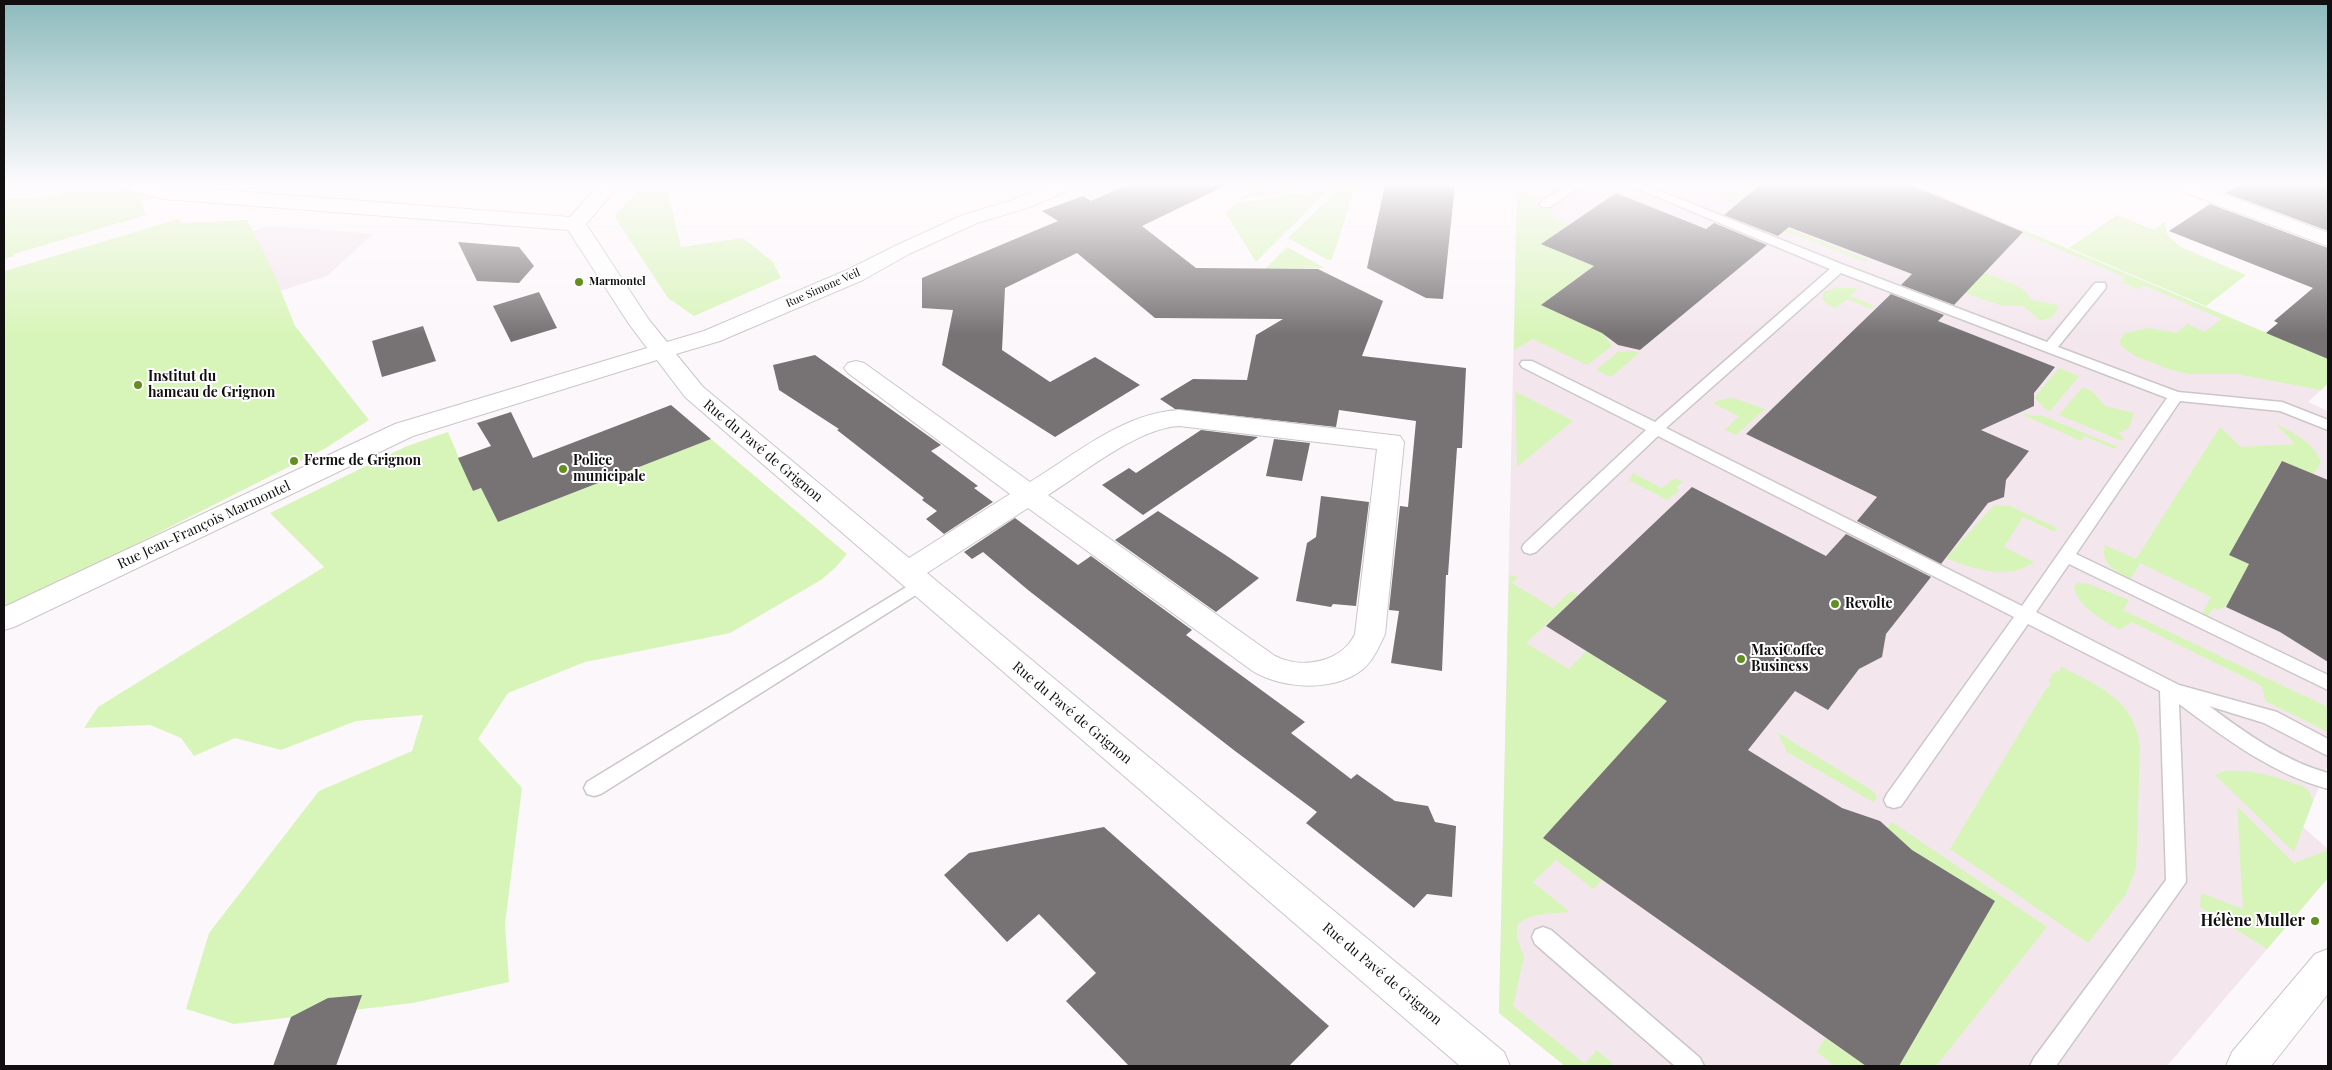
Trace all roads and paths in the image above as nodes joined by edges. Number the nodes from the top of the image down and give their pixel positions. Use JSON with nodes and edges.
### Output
{"nodes":[{"id":1,"x":582,"y":235,"type":"edge"},
{"id":2,"x":935,"y":235,"type":"edge"},
{"id":3,"x":1760,"y":235,"type":"edge"},
{"id":4,"x":2315,"y":235,"type":"edge"},
{"id":5,"x":2328,"y":240,"type":"edge"},
{"id":6,"x":1839,"y":268,"type":"junction"},
{"id":7,"x":2100,"y":286,"type":"dead end"},
{"id":8,"x":2050,"y":348,"type":"junction"},
{"id":9,"x":662,"y":353,"type":"junction"},
{"id":10,"x":1527,"y":364,"type":"dead end"},
{"id":11,"x":856,"y":368,"type":"dead end"},
{"id":12,"x":2176,"y":396,"type":"junction"},
{"id":13,"x":2328,"y":425,"type":"edge"},
{"id":14,"x":1656,"y":429,"type":"junction"},
{"id":15,"x":1028,"y":494,"type":"junction"},
{"id":16,"x":1530,"y":548,"type":"dead end"},
{"id":17,"x":2066,"y":556,"type":"junction"},
{"id":18,"x":914,"y":579,"type":"junction"},
{"id":19,"x":2025,"y":615,"type":"junction"},
{"id":20,"x":4,"y":619,"type":"edge"},
{"id":21,"x":2328,"y":683,"type":"edge"},
{"id":22,"x":2169,"y":687,"type":"junction"},
{"id":23,"x":2328,"y":748,"type":"edge"},
{"id":24,"x":2328,"y":781,"type":"edge"},
{"id":25,"x":594,"y":788,"type":"dead end"},
{"id":26,"x":1894,"y":800,"type":"dead end"},
{"id":27,"x":1543,"y":937,"type":"dead end"},
{"id":28,"x":2328,"y":966,"type":"edge"},
{"id":29,"x":1490,"y":1066,"type":"edge"},
{"id":30,"x":1692,"y":1066,"type":"edge"},
{"id":31,"x":2042,"y":1066,"type":"edge"},
{"id":32,"x":2246,"y":1066,"type":"edge"}],
"edges":[{"from":1,"to":9,"type":"street","name":"Rue du Pavé de Grignon"},
{"from":2,"to":9,"type":"street","name":"Rue Simone Veil"},
{"from":3,"to":6,"type":"lane"},
{"from":4,"to":5,"type":"street"},
{"from":6,"to":8,"type":"lane"},
{"from":6,"to":14,"type":"lane"},
{"from":7,"to":8,"type":"lane"},
{"from":8,"to":12,"type":"lane"},
{"from":9,"to":18,"type":"street","name":"Rue du Pavé de Grignon"},
{"from":9,"to":20,"type":"street","name":"Rue Jean-François Marmontel"},
{"from":10,"to":14,"type":"lane"},
{"from":11,"to":15,"type":"street"},
{"from":12,"to":13,"type":"lane"},
{"from":12,"to":17,"type":"lane"},
{"from":14,"to":16,"type":"lane"},
{"from":14,"to":19,"type":"lane"},
{"from":15,"to":15,"type":"street"},
{"from":15,"to":18,"type":"street"},
{"from":17,"to":19,"type":"lane"},
{"from":17,"to":21,"type":"lane"},
{"from":18,"to":25,"type":"lane"},
{"from":18,"to":29,"type":"street","name":"Rue du Pavé de Grignon"},
{"from":19,"to":22,"type":"lane"},
{"from":19,"to":26,"type":"lane"},
{"from":22,"to":23,"type":"lane"},
{"from":22,"to":24,"type":"lane"},
{"from":22,"to":31,"type":"lane"},
{"from":27,"to":30,"type":"lane"},
{"from":28,"to":32,"type":"street"}]}
